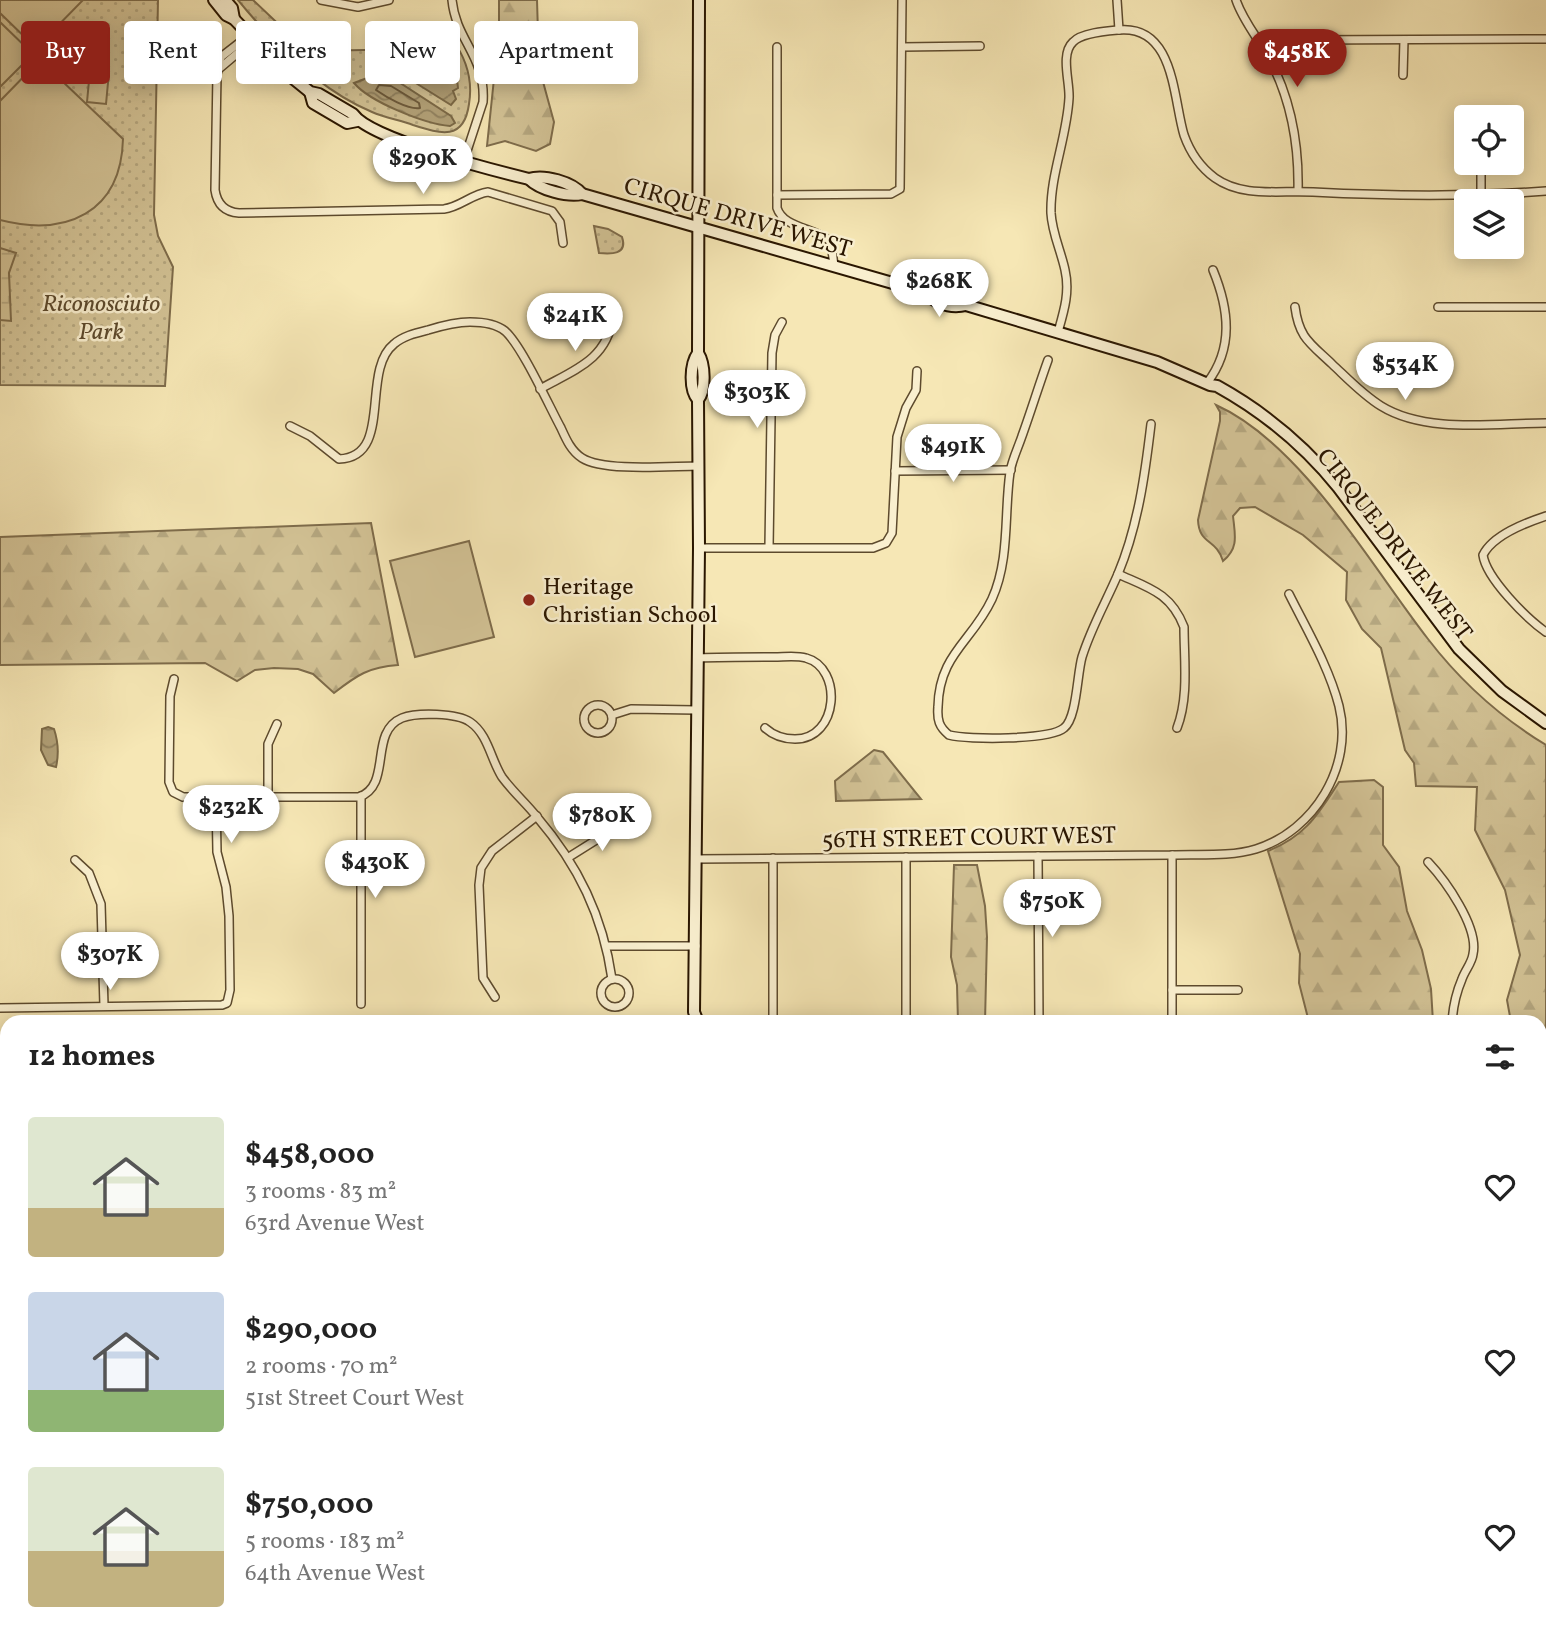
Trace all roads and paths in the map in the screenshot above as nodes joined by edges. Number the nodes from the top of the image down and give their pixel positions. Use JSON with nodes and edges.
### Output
{"nodes":[{"id":1,"x":214,"y":0,"type":"edge"},
{"id":2,"x":225,"y":0,"type":"edge"},
{"id":3,"x":321,"y":0,"type":"edge"},
{"id":4,"x":389,"y":0,"type":"edge"},
{"id":5,"x":452,"y":0,"type":"edge"},
{"id":6,"x":699,"y":0,"type":"edge"},
{"id":7,"x":902,"y":0,"type":"edge"},
{"id":8,"x":1117,"y":0,"type":"edge"},
{"id":9,"x":1236,"y":0,"type":"edge"},
{"id":10,"x":337,"y":2,"type":"edge"},
{"id":11,"x":234,"y":19,"type":"junction"},
{"id":12,"x":236,"y":21,"type":"edge"},
{"id":13,"x":1119,"y":30,"type":"junction"},
{"id":14,"x":1546,"y":39,"type":"edge"},
{"id":15,"x":1404,"y":40,"type":"junction"},
{"id":16,"x":236,"y":47,"type":"edge"},
{"id":17,"x":777,"y":47,"type":"dead end"},
{"id":18,"x":902,"y":47,"type":"junction"},
{"id":19,"x":981,"y":47,"type":"dead end"},
{"id":20,"x":1268,"y":57,"type":"junction"},
{"id":21,"x":1403,"y":75,"type":"dead end"},
{"id":22,"x":300,"y":84,"type":"edge"},
{"id":23,"x":464,"y":160,"type":"junction"},
{"id":24,"x":1298,"y":191,"type":"junction"},
{"id":25,"x":1546,"y":191,"type":"edge"},
{"id":26,"x":1524,"y":193,"type":"edge"},
{"id":27,"x":777,"y":195,"type":"junction"},
{"id":28,"x":1454,"y":196,"type":"edge"},
{"id":29,"x":697,"y":227,"type":"junction"},
{"id":30,"x":563,"y":243,"type":"dead end"},
{"id":31,"x":834,"y":266,"type":"junction"},
{"id":32,"x":1213,"y":270,"type":"dead end"},
{"id":33,"x":1295,"y":307,"type":"dead end"},
{"id":34,"x":1438,"y":307,"type":"dead end"},
{"id":35,"x":1546,"y":307,"type":"edge"},
{"id":36,"x":613,"y":317,"type":"dead end"},
{"id":37,"x":782,"y":322,"type":"dead end"},
{"id":38,"x":1058,"y":332,"type":"junction"},
{"id":39,"x":1048,"y":360,"type":"dead end"},
{"id":40,"x":917,"y":371,"type":"dead end"},
{"id":41,"x":1208,"y":384,"type":"junction"},
{"id":42,"x":540,"y":389,"type":"junction"},
{"id":43,"x":1546,"y":422,"type":"edge"},
{"id":44,"x":1151,"y":424,"type":"dead end"},
{"id":45,"x":290,"y":426,"type":"dead end"},
{"id":46,"x":698,"y":466,"type":"junction"},
{"id":47,"x":1011,"y":470,"type":"junction"},
{"id":48,"x":895,"y":471,"type":"junction"},
{"id":49,"x":1546,"y":516,"type":"edge"},
{"id":50,"x":769,"y":547,"type":"junction"},
{"id":51,"x":699,"y":548,"type":"junction"},
{"id":52,"x":1118,"y":574,"type":"junction"},
{"id":53,"x":1289,"y":594,"type":"dead end"},
{"id":54,"x":1546,"y":632,"type":"edge"},
{"id":55,"x":698,"y":658,"type":"junction"},
{"id":56,"x":174,"y":679,"type":"dead end"},
{"id":57,"x":696,"y":710,"type":"junction"},
{"id":58,"x":612,"y":715,"type":"junction"},
{"id":59,"x":1546,"y":723,"type":"edge"},
{"id":60,"x":278,"y":724,"type":"dead end"},
{"id":61,"x":765,"y":728,"type":"dead end"},
{"id":62,"x":1177,"y":728,"type":"dead end"},
{"id":63,"x":1546,"y":731,"type":"edge"},
{"id":64,"x":361,"y":796,"type":"junction"},
{"id":65,"x":216,"y":798,"type":"junction"},
{"id":66,"x":268,"y":798,"type":"junction"},
{"id":67,"x":537,"y":816,"type":"junction"},
{"id":68,"x":621,"y":825,"type":"dead end"},
{"id":69,"x":1171,"y":855,"type":"junction"},
{"id":70,"x":1038,"y":856,"type":"junction"},
{"id":71,"x":906,"y":857,"type":"junction"},
{"id":72,"x":569,"y":858,"type":"junction"},
{"id":73,"x":774,"y":858,"type":"junction"},
{"id":74,"x":696,"y":859,"type":"junction"},
{"id":75,"x":75,"y":860,"type":"dead end"},
{"id":76,"x":1427,"y":862,"type":"dead end"},
{"id":77,"x":608,"y":946,"type":"junction"},
{"id":78,"x":696,"y":946,"type":"junction"},
{"id":79,"x":612,"y":979,"type":"junction"},
{"id":80,"x":1172,"y":990,"type":"junction"},
{"id":81,"x":1238,"y":990,"type":"dead end"},
{"id":82,"x":495,"y":997,"type":"dead end"},
{"id":83,"x":361,"y":1004,"type":"dead end"},
{"id":84,"x":104,"y":1006,"type":"junction"},
{"id":85,"x":0,"y":1008,"type":"edge"},
{"id":86,"x":696,"y":1015,"type":"edge"},
{"id":87,"x":773,"y":1015,"type":"edge"},
{"id":88,"x":906,"y":1015,"type":"edge"},
{"id":89,"x":1039,"y":1015,"type":"edge"},
{"id":90,"x":1172,"y":1015,"type":"edge"},
{"id":91,"x":1453,"y":1015,"type":"edge"}],
"edges":[{"from":1,"to":11,"type":"main road","name":"CIRQUE DRIVE WEST"},
{"from":2,"to":11,"type":"main road","name":"CIRQUE DRIVE WEST"},
{"from":3,"to":10,"type":"street"},
{"from":4,"to":10,"type":"street"},
{"from":5,"to":23,"type":"street"},
{"from":6,"to":29,"type":"main road"},
{"from":7,"to":18,"type":"street"},
{"from":8,"to":13,"type":"street"},
{"from":9,"to":20,"type":"street"},
{"from":11,"to":12,"type":"main road","name":"CIRQUE DRIVE WEST"},
{"from":13,"to":24,"type":"street"},
{"from":13,"to":38,"type":"street"},
{"from":14,"to":15,"type":"street"},
{"from":15,"to":20,"type":"street"},
{"from":15,"to":21,"type":"street"},
{"from":16,"to":30,"type":"street"},
{"from":17,"to":27,"type":"street"},
{"from":18,"to":19,"type":"street"},
{"from":18,"to":27,"type":"street"},
{"from":20,"to":24,"type":"street"},
{"from":22,"to":23,"type":"main road","name":"CIRQUE DRIVE WEST"},
{"from":23,"to":29,"type":"main road","name":"CIRQUE DRIVE WEST"},
{"from":24,"to":28,"type":"street"},
{"from":25,"to":26,"type":"street"},
{"from":27,"to":31,"type":"street"},
{"from":29,"to":31,"type":"main road","name":"CIRQUE DRIVE WEST"},
{"from":29,"to":46,"type":"main road"},
{"from":31,"to":38,"type":"main road","name":"CIRQUE DRIVE WEST"},
{"from":32,"to":41,"type":"street"},
{"from":33,"to":43,"type":"street"},
{"from":34,"to":35,"type":"street"},
{"from":36,"to":42,"type":"street"},
{"from":37,"to":50,"type":"street"},
{"from":38,"to":41,"type":"main road","name":"CIRQUE DRIVE WEST"},
{"from":39,"to":47,"type":"street"},
{"from":40,"to":48,"type":"street"},
{"from":41,"to":59,"type":"main road","name":"CIRQUE DRIVE WEST"},
{"from":41,"to":63,"type":"main road","name":"CIRQUE DRIVE WEST"},
{"from":42,"to":45,"type":"street"},
{"from":42,"to":46,"type":"street"},
{"from":44,"to":52,"type":"street"},
{"from":46,"to":51,"type":"main road"},
{"from":47,"to":48,"type":"street"},
{"from":47,"to":52,"type":"street"},
{"from":48,"to":50,"type":"street"},
{"from":49,"to":54,"type":"street"},
{"from":50,"to":51,"type":"street"},
{"from":51,"to":55,"type":"main road"},
{"from":52,"to":62,"type":"street"},
{"from":53,"to":69,"type":"street","name":"56TH STREET COURT WEST"},
{"from":55,"to":57,"type":"main road"},
{"from":55,"to":61,"type":"street"},
{"from":56,"to":65,"type":"street"},
{"from":57,"to":58,"type":"street"},
{"from":57,"to":74,"type":"main road"},
{"from":58,"to":58,"type":"street"},
{"from":60,"to":66,"type":"street"},
{"from":64,"to":66,"type":"street"},
{"from":64,"to":67,"type":"street"},
{"from":64,"to":83,"type":"street"},
{"from":65,"to":66,"type":"street"},
{"from":65,"to":84,"type":"street"},
{"from":67,"to":72,"type":"street"},
{"from":67,"to":82,"type":"street"},
{"from":68,"to":72,"type":"street"},
{"from":69,"to":70,"type":"street","name":"56TH STREET COURT WEST"},
{"from":69,"to":80,"type":"street"},
{"from":70,"to":71,"type":"street","name":"56TH STREET COURT WEST"},
{"from":70,"to":89,"type":"street"},
{"from":71,"to":73,"type":"street","name":"56TH STREET COURT WEST"},
{"from":71,"to":88,"type":"street"},
{"from":72,"to":77,"type":"street"},
{"from":73,"to":74,"type":"street","name":"56TH STREET COURT WEST"},
{"from":73,"to":87,"type":"street"},
{"from":74,"to":78,"type":"main road"},
{"from":75,"to":84,"type":"street"},
{"from":76,"to":91,"type":"street"},
{"from":77,"to":78,"type":"street"},
{"from":77,"to":79,"type":"street"},
{"from":78,"to":86,"type":"main road"},
{"from":79,"to":79,"type":"street"},
{"from":80,"to":81,"type":"street"},
{"from":80,"to":90,"type":"street"},
{"from":84,"to":85,"type":"street"}]}
